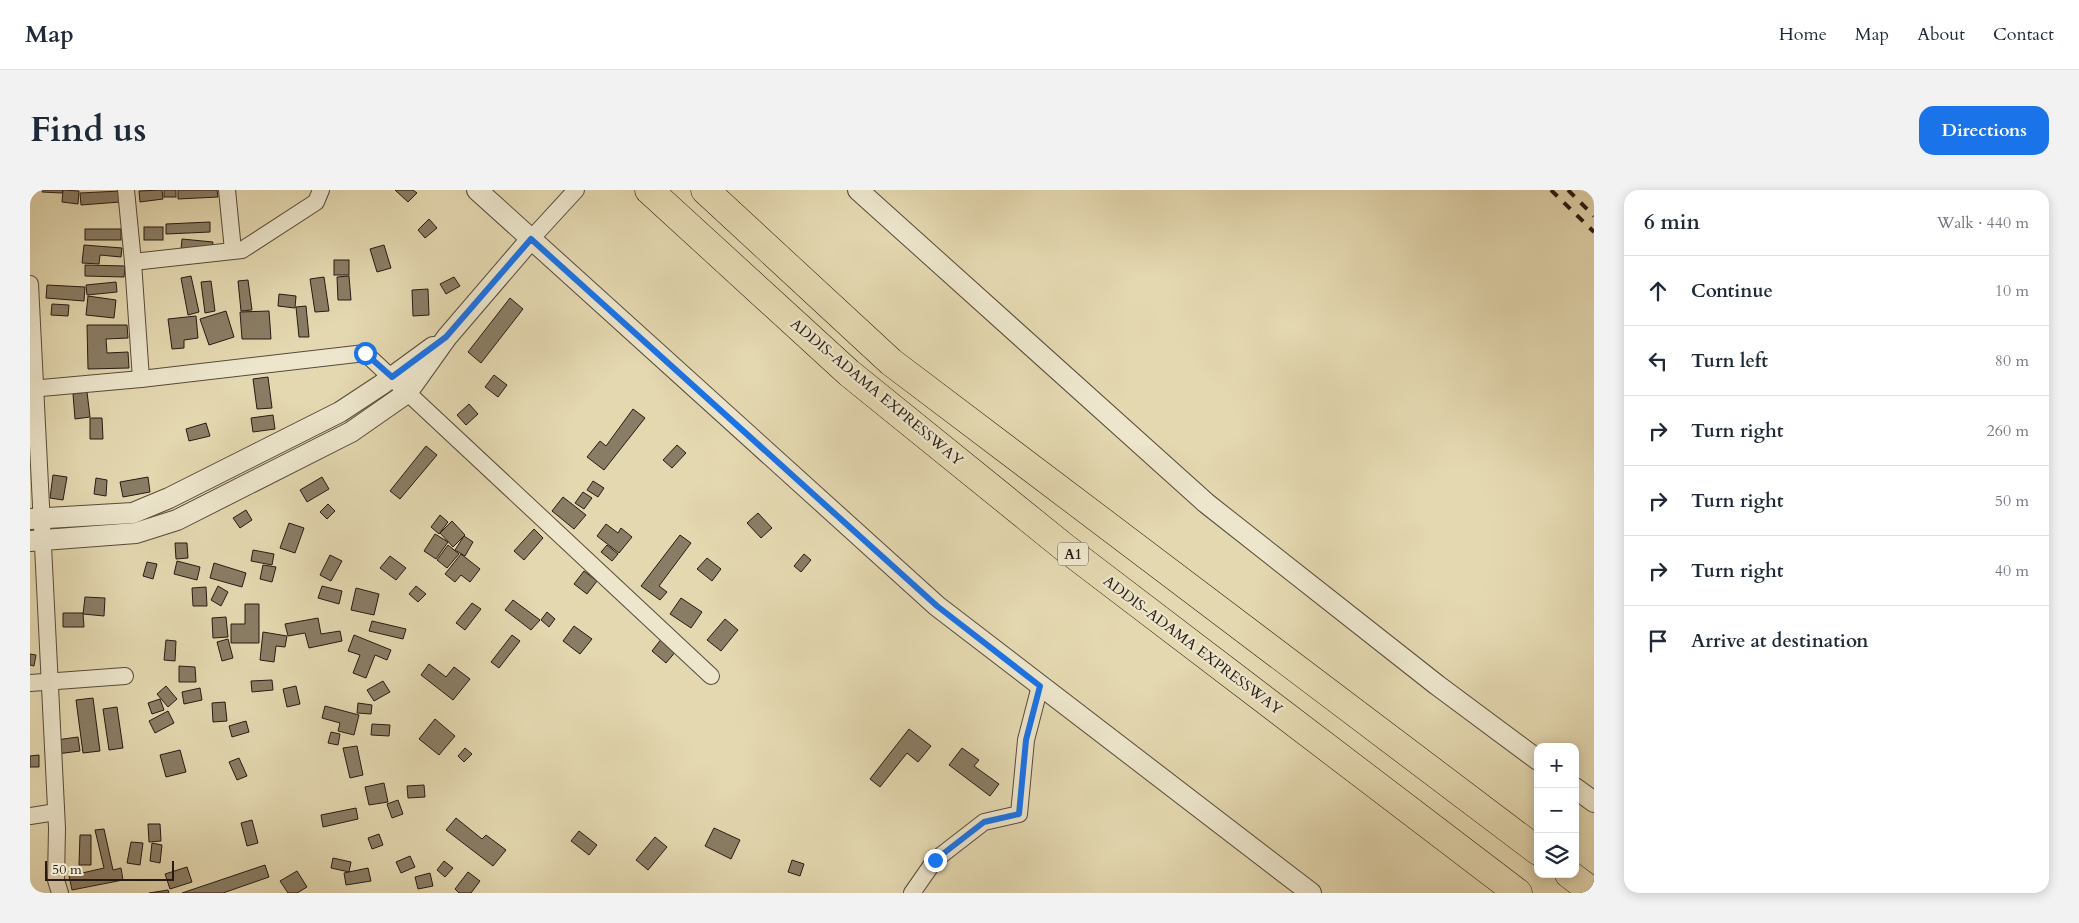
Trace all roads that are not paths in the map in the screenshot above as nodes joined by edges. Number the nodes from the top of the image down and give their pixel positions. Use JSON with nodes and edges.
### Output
{"nodes":[{"id":1,"x":126,"y":190,"type":"edge"},
{"id":2,"x":227,"y":190,"type":"edge"},
{"id":3,"x":320,"y":190,"type":"edge"},
{"id":4,"x":477,"y":190,"type":"edge"},
{"id":5,"x":576,"y":190,"type":"edge"},
{"id":6,"x":649,"y":190,"type":"edge"},
{"id":7,"x":705,"y":190,"type":"edge"},
{"id":8,"x":858,"y":190,"type":"edge"},
{"id":9,"x":531,"y":239,"type":"junction"},
{"id":10,"x":233,"y":250,"type":"junction"},
{"id":11,"x":133,"y":262,"type":"junction"},
{"id":12,"x":30,"y":284,"type":"edge"},
{"id":13,"x":446,"y":337,"type":"junction"},
{"id":14,"x":392,"y":377,"type":"junction"},
{"id":15,"x":141,"y":379,"type":"junction"},
{"id":16,"x":33,"y":389,"type":"edge"},
{"id":17,"x":407,"y":393,"type":"junction"},
{"id":18,"x":36,"y":519,"type":"edge"},
{"id":19,"x":36,"y":540,"type":"edge"},
{"id":20,"x":125,"y":676,"type":"dead end"},
{"id":21,"x":711,"y":676,"type":"dead end"},
{"id":22,"x":50,"y":682,"type":"junction"},
{"id":23,"x":30,"y":683,"type":"edge"},
{"id":24,"x":1040,"y":686,"type":"junction"},
{"id":25,"x":1534,"y":757,"type":"edge"},
{"id":26,"x":1579,"y":791,"type":"edge"},
{"id":27,"x":1594,"y":802,"type":"edge"},
{"id":28,"x":56,"y":812,"type":"junction"},
{"id":29,"x":30,"y":816,"type":"edge"},
{"id":30,"x":1534,"y":848,"type":"edge"},
{"id":31,"x":1574,"y":878,"type":"edge"},
{"id":32,"x":60,"y":893,"type":"edge"},
{"id":33,"x":912,"y":893,"type":"edge"},
{"id":34,"x":1311,"y":893,"type":"edge"},
{"id":35,"x":1518,"y":893,"type":"edge"},
{"id":36,"x":1594,"y":893,"type":"edge"}],
"edges":[{"from":1,"to":11,"type":"street"},
{"from":2,"to":10,"type":"street"},
{"from":3,"to":10,"type":"street"},
{"from":4,"to":9,"type":"street"},
{"from":5,"to":9,"type":"street"},
{"from":6,"to":35,"type":"highway","name":"ADDIS-ADAMA EXPRESSWAY","number":"A1"},
{"from":7,"to":30,"type":"highway"},
{"from":8,"to":25,"type":"street"},
{"from":9,"to":13,"type":"street"},
{"from":9,"to":24,"type":"street"},
{"from":10,"to":11,"type":"street"},
{"from":11,"to":15,"type":"street"},
{"from":12,"to":16,"type":"street"},
{"from":13,"to":14,"type":"street"},
{"from":13,"to":17,"type":"street"},
{"from":14,"to":15,"type":"street"},
{"from":14,"to":17,"type":"street"},
{"from":14,"to":18,"type":"street"},
{"from":15,"to":16,"type":"street"},
{"from":16,"to":18,"type":"street"},
{"from":17,"to":19,"type":"street"},
{"from":17,"to":21,"type":"street"},
{"from":18,"to":19,"type":"street"},
{"from":19,"to":22,"type":"street"},
{"from":20,"to":22,"type":"street"},
{"from":22,"to":23,"type":"street"},
{"from":22,"to":28,"type":"street"},
{"from":24,"to":33,"type":"street"},
{"from":24,"to":34,"type":"street"},
{"from":26,"to":27,"type":"street"},
{"from":28,"to":29,"type":"street"},
{"from":28,"to":32,"type":"street"},
{"from":31,"to":36,"type":"highway"}]}
